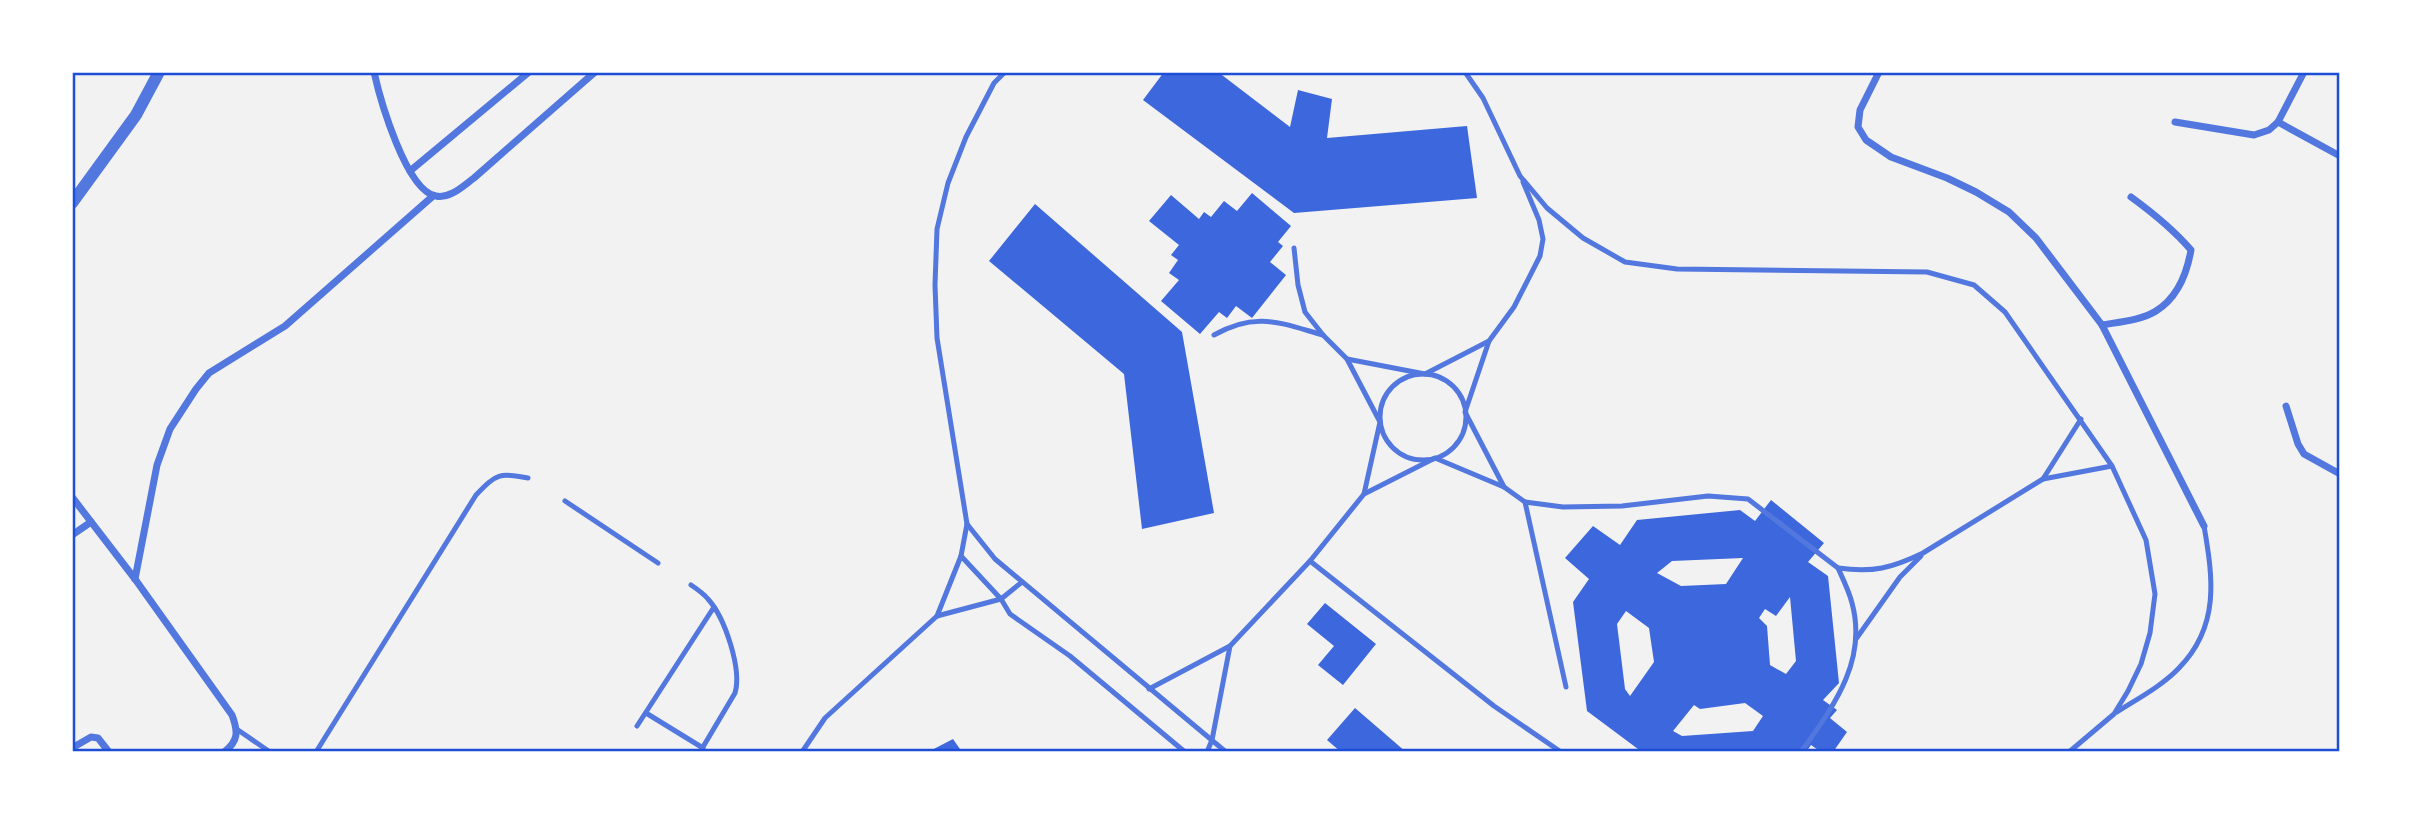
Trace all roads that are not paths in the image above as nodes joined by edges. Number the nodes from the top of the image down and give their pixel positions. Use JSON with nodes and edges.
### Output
{"nodes":[{"id":1,"x":159,"y":72,"type":"edge"},
{"id":2,"x":374,"y":72,"type":"edge"},
{"id":3,"x":529,"y":72,"type":"edge"},
{"id":4,"x":595,"y":72,"type":"edge"},
{"id":5,"x":1005,"y":72,"type":"edge"},
{"id":6,"x":1465,"y":72,"type":"edge"},
{"id":7,"x":1879,"y":72,"type":"edge"},
{"id":8,"x":2304,"y":72,"type":"edge"},
{"id":9,"x":2175,"y":121,"type":"dead end"},
{"id":10,"x":2278,"y":122,"type":"junction"},
{"id":11,"x":2340,"y":156,"type":"edge"},
{"id":12,"x":410,"y":171,"type":"junction"},
{"id":13,"x":1520,"y":176,"type":"junction"},
{"id":14,"x":433,"y":196,"type":"junction"},
{"id":15,"x":2130,"y":197,"type":"dead end"},
{"id":16,"x":72,"y":203,"type":"edge"},
{"id":17,"x":1294,"y":248,"type":"dead end"},
{"id":18,"x":2102,"y":325,"type":"junction"},
{"id":19,"x":1214,"y":335,"type":"dead end"},
{"id":20,"x":1323,"y":335,"type":"junction"},
{"id":21,"x":1489,"y":341,"type":"junction"},
{"id":22,"x":1347,"y":359,"type":"junction"},
{"id":23,"x":1425,"y":374,"type":"junction"},
{"id":24,"x":2286,"y":406,"type":"dead end"},
{"id":25,"x":1465,"y":412,"type":"junction"},
{"id":26,"x":2081,"y":419,"type":"junction"},
{"id":27,"x":1380,"y":422,"type":"junction"},
{"id":28,"x":1435,"y":458,"type":"junction"},
{"id":29,"x":2112,"y":466,"type":"junction"},
{"id":30,"x":2340,"y":474,"type":"edge"},
{"id":31,"x":528,"y":478,"type":"dead end"},
{"id":32,"x":2043,"y":479,"type":"junction"},
{"id":33,"x":1504,"y":487,"type":"junction"},
{"id":34,"x":1364,"y":494,"type":"junction"},
{"id":35,"x":72,"y":497,"type":"edge"},
{"id":36,"x":565,"y":501,"type":"dead end"},
{"id":37,"x":1525,"y":502,"type":"junction"},
{"id":38,"x":91,"y":522,"type":"junction"},
{"id":39,"x":967,"y":524,"type":"junction"},
{"id":40,"x":2204,"y":526,"type":"joint"},
{"id":41,"x":72,"y":535,"type":"edge"},
{"id":42,"x":1923,"y":553,"type":"junction"},
{"id":43,"x":961,"y":556,"type":"junction"},
{"id":44,"x":1310,"y":561,"type":"junction"},
{"id":45,"x":658,"y":563,"type":"dead end"},
{"id":46,"x":1838,"y":568,"type":"junction"},
{"id":47,"x":135,"y":579,"type":"junction"},
{"id":48,"x":1022,"y":582,"type":"junction"},
{"id":49,"x":691,"y":585,"type":"dead end"},
{"id":50,"x":1001,"y":599,"type":"junction"},
{"id":51,"x":714,"y":607,"type":"junction"},
{"id":52,"x":937,"y":616,"type":"junction"},
{"id":53,"x":1855,"y":640,"type":"junction"},
{"id":54,"x":1230,"y":646,"type":"junction"},
{"id":55,"x":1566,"y":687,"type":"dead end"},
{"id":56,"x":1149,"y":689,"type":"junction"},
{"id":57,"x":646,"y":713,"type":"junction"},
{"id":58,"x":2114,"y":714,"type":"junction"},
{"id":59,"x":637,"y":726,"type":"dead end"},
{"id":60,"x":238,"y":730,"type":"junction"},
{"id":61,"x":1212,"y":740,"type":"junction"},
{"id":62,"x":72,"y":748,"type":"edge"},
{"id":63,"x":701,"y":750,"type":"edge"},
{"id":64,"x":109,"y":752,"type":"edge"},
{"id":65,"x":224,"y":752,"type":"edge"},
{"id":66,"x":270,"y":752,"type":"edge"},
{"id":67,"x":316,"y":752,"type":"edge"},
{"id":68,"x":802,"y":752,"type":"edge"},
{"id":69,"x":1185,"y":752,"type":"edge"},
{"id":70,"x":1207,"y":752,"type":"edge"},
{"id":71,"x":1226,"y":752,"type":"edge"},
{"id":72,"x":1561,"y":752,"type":"edge"},
{"id":73,"x":1801,"y":752,"type":"edge"},
{"id":74,"x":2069,"y":752,"type":"edge"}],
"edges":[{"from":1,"to":16,"type":"street"},
{"from":2,"to":12,"type":"street"},
{"from":3,"to":12,"type":"street"},
{"from":4,"to":14,"type":"street"},
{"from":5,"to":39,"type":"lane"},
{"from":6,"to":13,"type":"lane"},
{"from":7,"to":18,"type":"street"},
{"from":8,"to":10,"type":"street"},
{"from":9,"to":10,"type":"street"},
{"from":10,"to":11,"type":"street"},
{"from":12,"to":14,"type":"street"},
{"from":13,"to":21,"type":"lane"},
{"from":13,"to":26,"type":"lane"},
{"from":14,"to":47,"type":"street"},
{"from":15,"to":18,"type":"street"},
{"from":17,"to":20,"type":"lane"},
{"from":18,"to":40,"type":"street"},
{"from":19,"to":20,"type":"lane"},
{"from":20,"to":22,"type":"lane"},
{"from":21,"to":23,"type":"lane"},
{"from":21,"to":25,"type":"lane"},
{"from":22,"to":23,"type":"lane"},
{"from":22,"to":27,"type":"lane"},
{"from":23,"to":25,"type":"lane"},
{"from":23,"to":27,"type":"lane"},
{"from":24,"to":30,"type":"street"},
{"from":25,"to":28,"type":"lane"},
{"from":25,"to":33,"type":"lane"},
{"from":26,"to":29,"type":"lane"},
{"from":26,"to":32,"type":"lane"},
{"from":27,"to":28,"type":"lane"},
{"from":27,"to":34,"type":"lane"},
{"from":28,"to":33,"type":"lane"},
{"from":28,"to":34,"type":"lane"},
{"from":29,"to":32,"type":"lane"},
{"from":29,"to":58,"type":"lane"},
{"from":31,"to":67,"type":"lane"},
{"from":32,"to":42,"type":"lane"},
{"from":33,"to":37,"type":"lane"},
{"from":34,"to":44,"type":"lane"},
{"from":35,"to":38,"type":"street"},
{"from":36,"to":45,"type":"lane"},
{"from":37,"to":46,"type":"lane"},
{"from":37,"to":55,"type":"lane"},
{"from":38,"to":41,"type":"street"},
{"from":38,"to":47,"type":"street"},
{"from":39,"to":43,"type":"lane"},
{"from":39,"to":48,"type":"lane"},
{"from":40,"to":58,"type":"lane"},
{"from":42,"to":46,"type":"lane"},
{"from":42,"to":53,"type":"lane"},
{"from":43,"to":50,"type":"lane"},
{"from":43,"to":52,"type":"lane"},
{"from":44,"to":54,"type":"lane"},
{"from":44,"to":72,"type":"lane"},
{"from":46,"to":53,"type":"lane"},
{"from":47,"to":60,"type":"street"},
{"from":48,"to":50,"type":"lane"},
{"from":48,"to":56,"type":"lane"},
{"from":49,"to":51,"type":"lane"},
{"from":50,"to":52,"type":"lane"},
{"from":50,"to":69,"type":"lane"},
{"from":51,"to":57,"type":"lane"},
{"from":51,"to":63,"type":"lane"},
{"from":52,"to":68,"type":"lane"},
{"from":53,"to":73,"type":"lane"},
{"from":54,"to":56,"type":"lane"},
{"from":54,"to":61,"type":"lane"},
{"from":56,"to":61,"type":"lane"},
{"from":57,"to":59,"type":"lane"},
{"from":57,"to":63,"type":"lane"},
{"from":58,"to":74,"type":"lane"},
{"from":60,"to":65,"type":"street"},
{"from":60,"to":66,"type":"lane"},
{"from":61,"to":70,"type":"lane"},
{"from":61,"to":71,"type":"lane"},
{"from":62,"to":64,"type":"street"}]}
